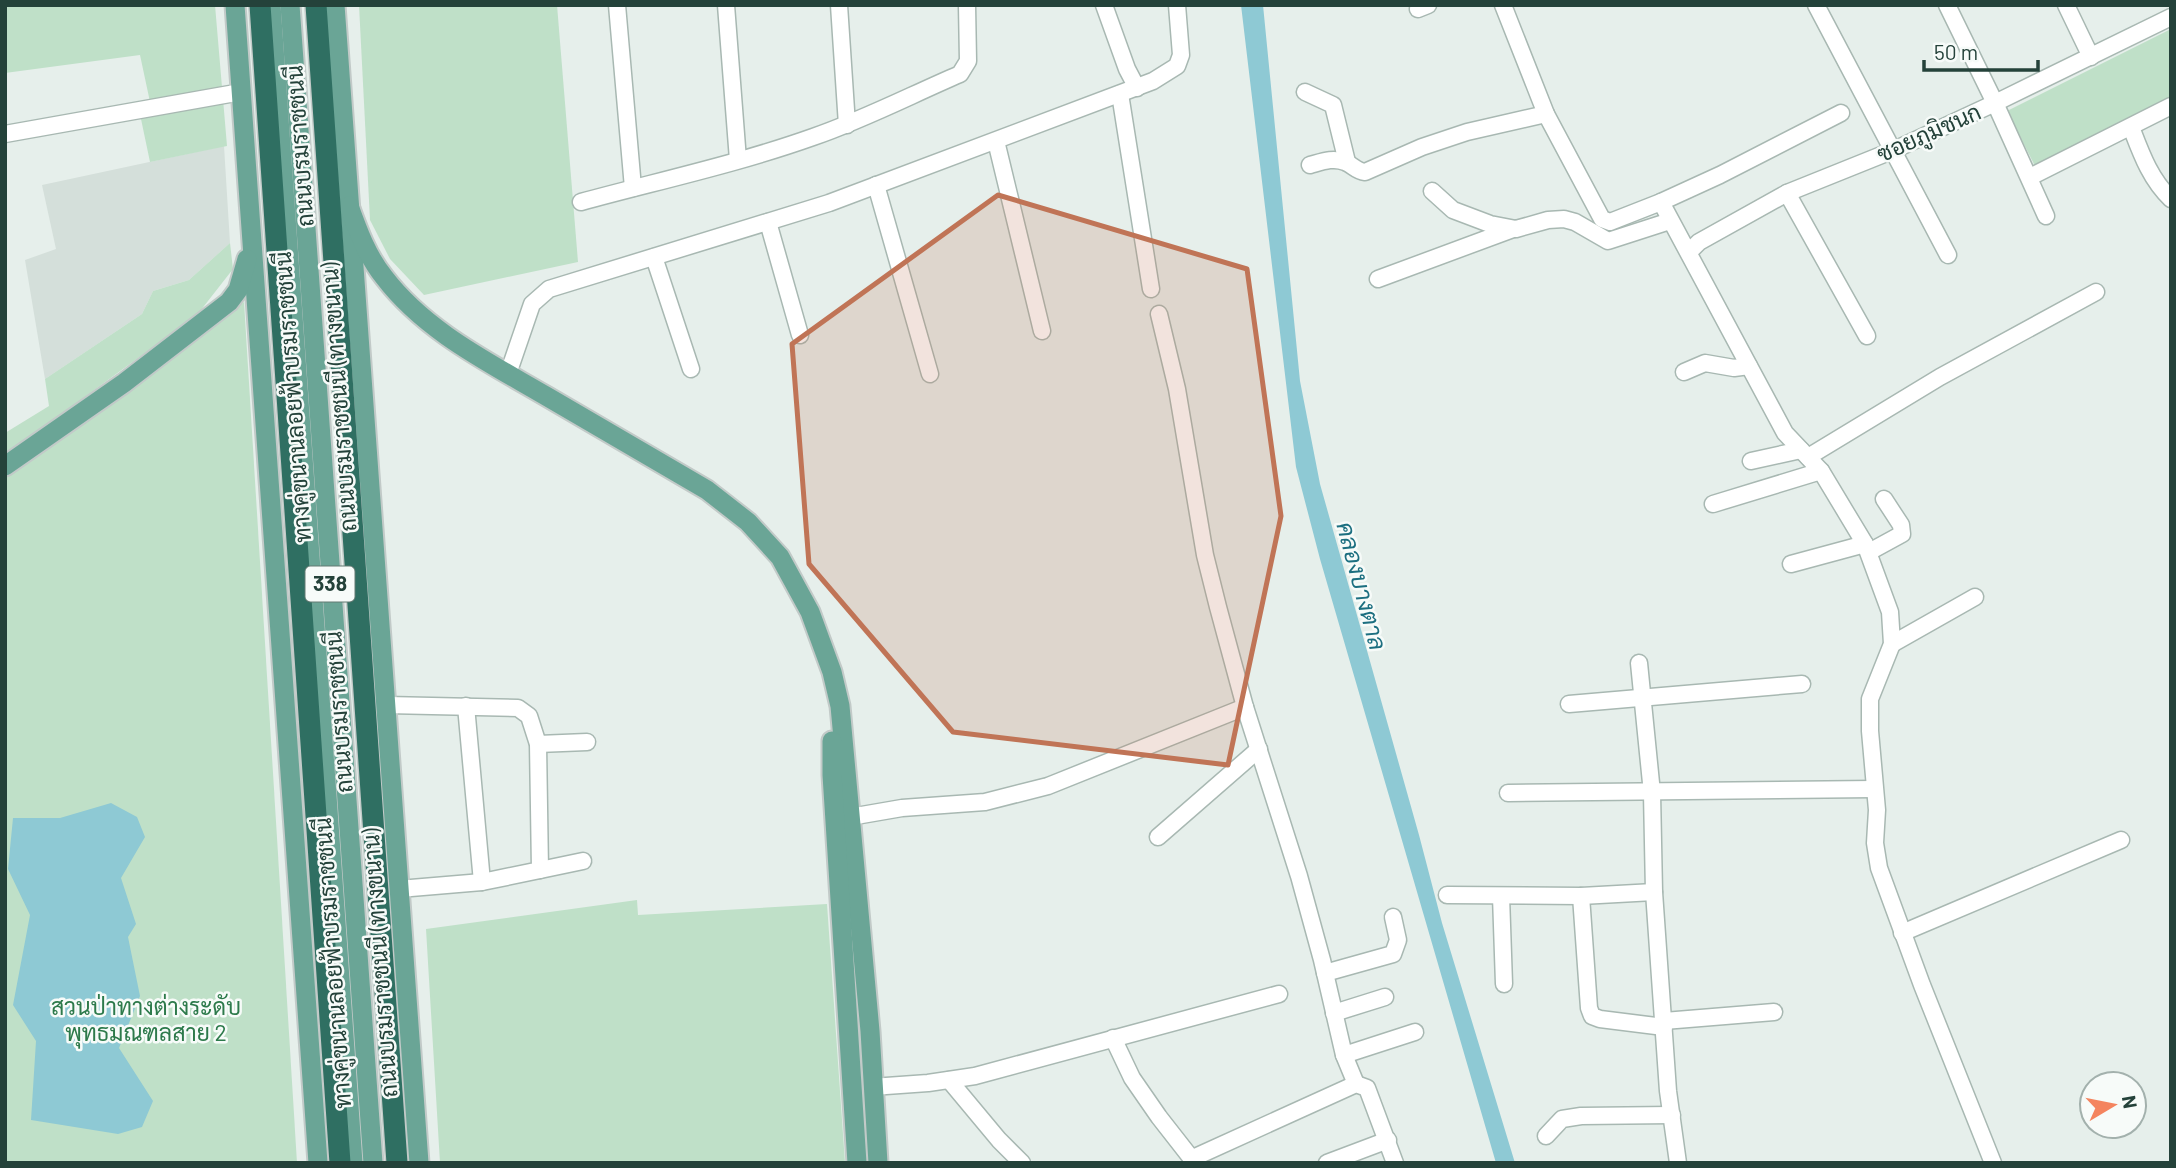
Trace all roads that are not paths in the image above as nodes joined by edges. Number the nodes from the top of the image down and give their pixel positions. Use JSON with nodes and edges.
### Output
{"nodes":[{"id":1,"x":235,"y":5,"type":"edge"},
{"id":2,"x":260,"y":5,"type":"edge"},
{"id":3,"x":271,"y":5,"type":"edge"},
{"id":4,"x":290,"y":5,"type":"edge"},
{"id":5,"x":316,"y":5,"type":"edge"},
{"id":6,"x":335,"y":5,"type":"edge"},
{"id":7,"x":617,"y":5,"type":"edge"},
{"id":8,"x":726,"y":5,"type":"edge"},
{"id":9,"x":839,"y":5,"type":"edge"},
{"id":10,"x":1104,"y":5,"type":"edge"},
{"id":11,"x":1177,"y":5,"type":"edge"},
{"id":12,"x":1503,"y":5,"type":"edge"},
{"id":13,"x":1816,"y":5,"type":"edge"},
{"id":14,"x":1947,"y":5,"type":"edge"},
{"id":15,"x":2066,"y":5,"type":"edge"},
{"id":16,"x":971,"y":7,"type":"edge"},
{"id":17,"x":2171,"y":17,"type":"edge"},
{"id":18,"x":2091,"y":57,"type":"junction"},
{"id":19,"x":1137,"y":88,"type":"junction"},
{"id":20,"x":241,"y":92,"type":"junction"},
{"id":21,"x":1305,"y":92,"type":"dead end"},
{"id":22,"x":1120,"y":94,"type":"junction"},
{"id":23,"x":1995,"y":103,"type":"junction"},
{"id":24,"x":2171,"y":106,"type":"edge"},
{"id":25,"x":1841,"y":113,"type":"dead end"},
{"id":26,"x":1546,"y":114,"type":"junction"},
{"id":27,"x":847,"y":125,"type":"junction"},
{"id":28,"x":2131,"y":127,"type":"junction"},
{"id":29,"x":5,"y":134,"type":"edge"},
{"id":30,"x":996,"y":141,"type":"junction"},
{"id":31,"x":1894,"y":149,"type":"junction"},
{"id":32,"x":738,"y":160,"type":"junction"},
{"id":33,"x":1347,"y":162,"type":"junction"},
{"id":34,"x":1310,"y":164,"type":"dead end"},
{"id":35,"x":2030,"y":177,"type":"junction"},
{"id":36,"x":876,"y":186,"type":"junction"},
{"id":37,"x":633,"y":188,"type":"junction"},
{"id":38,"x":1432,"y":191,"type":"dead end"},
{"id":39,"x":1787,"y":193,"type":"junction"},
{"id":40,"x":2171,"y":199,"type":"edge"},
{"id":41,"x":581,"y":202,"type":"dead end"},
{"id":42,"x":1661,"y":202,"type":"junction"},
{"id":43,"x":349,"y":206,"type":"junction"},
{"id":44,"x":2046,"y":216,"type":"dead end"},
{"id":45,"x":768,"y":222,"type":"junction"},
{"id":46,"x":1670,"y":222,"type":"junction"},
{"id":47,"x":1516,"y":229,"type":"junction"},
{"id":48,"x":251,"y":245,"type":"junction"},
{"id":49,"x":1689,"y":252,"type":"junction"},
{"id":50,"x":1948,"y":255,"type":"dead end"},
{"id":51,"x":654,"y":257,"type":"junction"},
{"id":52,"x":1378,"y":279,"type":"dead end"},
{"id":53,"x":1151,"y":289,"type":"dead end"},
{"id":54,"x":2096,"y":292,"type":"dead end"},
{"id":55,"x":1160,"y":314,"type":"dead end"},
{"id":56,"x":1042,"y":331,"type":"dead end"},
{"id":57,"x":800,"y":335,"type":"dead end"},
{"id":58,"x":1867,"y":336,"type":"dead end"},
{"id":59,"x":1749,"y":366,"type":"junction"},
{"id":60,"x":691,"y":369,"type":"dead end"},
{"id":61,"x":1684,"y":372,"type":"dead end"},
{"id":62,"x":508,"y":374,"type":"junction"},
{"id":63,"x":930,"y":374,"type":"dead end"},
{"id":64,"x":1805,"y":454,"type":"junction"},
{"id":65,"x":1751,"y":461,"type":"dead end"},
{"id":66,"x":5,"y":466,"type":"edge"},
{"id":67,"x":1821,"y":471,"type":"junction"},
{"id":68,"x":1884,"y":499,"type":"dead end"},
{"id":69,"x":1713,"y":504,"type":"dead end"},
{"id":70,"x":1867,"y":548,"type":"junction"},
{"id":71,"x":1791,"y":564,"type":"dead end"},
{"id":72,"x":1975,"y":597,"type":"dead end"},
{"id":73,"x":1892,"y":644,"type":"junction"},
{"id":74,"x":1639,"y":663,"type":"dead end"},
{"id":75,"x":1802,"y":684,"type":"dead end"},
{"id":76,"x":1642,"y":698,"type":"junction"},
{"id":77,"x":1569,"y":704,"type":"dead end"},
{"id":78,"x":387,"y":705,"type":"junction"},
{"id":79,"x":466,"y":706,"type":"junction"},
{"id":80,"x":840,"y":706,"type":"junction"},
{"id":81,"x":1245,"y":707,"type":"junction"},
{"id":82,"x":587,"y":742,"type":"dead end"},
{"id":83,"x":538,"y":744,"type":"junction"},
{"id":84,"x":1259,"y":749,"type":"junction"},
{"id":85,"x":1874,"y":789,"type":"junction"},
{"id":86,"x":1508,"y":793,"type":"dead end"},
{"id":87,"x":1652,"y":793,"type":"junction"},
{"id":88,"x":850,"y":817,"type":"junction"},
{"id":89,"x":1158,"y":837,"type":"dead end"},
{"id":90,"x":2121,"y":840,"type":"dead end"},
{"id":91,"x":583,"y":861,"type":"dead end"},
{"id":92,"x":540,"y":870,"type":"junction"},
{"id":93,"x":482,"y":882,"type":"junction"},
{"id":94,"x":398,"y":889,"type":"junction"},
{"id":95,"x":1654,"y":892,"type":"junction"},
{"id":96,"x":1447,"y":895,"type":"dead end"},
{"id":97,"x":1501,"y":896,"type":"junction"},
{"id":98,"x":1581,"y":896,"type":"junction"},
{"id":99,"x":1393,"y":917,"type":"dead end"},
{"id":100,"x":1902,"y":933,"type":"junction"},
{"id":101,"x":1325,"y":973,"type":"junction"},
{"id":102,"x":1504,"y":984,"type":"dead end"},
{"id":103,"x":1279,"y":994,"type":"dead end"},
{"id":104,"x":1385,"y":998,"type":"dead end"},
{"id":105,"x":1774,"y":1012,"type":"dead end"},
{"id":106,"x":1335,"y":1013,"type":"junction"},
{"id":107,"x":1664,"y":1024,"type":"junction"},
{"id":108,"x":1415,"y":1032,"type":"dead end"},
{"id":109,"x":1113,"y":1038,"type":"junction"},
{"id":110,"x":1344,"y":1055,"type":"junction"},
{"id":111,"x":949,"y":1080,"type":"junction"},
{"id":112,"x":1356,"y":1084,"type":"junction"},
{"id":113,"x":872,"y":1087,"type":"junction"},
{"id":114,"x":1672,"y":1115,"type":"junction"},
{"id":115,"x":1546,"y":1136,"type":"dead end"},
{"id":116,"x":1388,"y":1140,"type":"junction"},
{"id":117,"x":1187,"y":1159,"type":"edge"},
{"id":118,"x":318,"y":1163,"type":"edge"},
{"id":119,"x":340,"y":1163,"type":"edge"},
{"id":120,"x":353,"y":1163,"type":"edge"},
{"id":121,"x":373,"y":1163,"type":"edge"},
{"id":122,"x":397,"y":1163,"type":"edge"},
{"id":123,"x":419,"y":1163,"type":"edge"},
{"id":124,"x":857,"y":1163,"type":"edge"},
{"id":125,"x":878,"y":1163,"type":"edge"},
{"id":126,"x":1022,"y":1163,"type":"edge"},
{"id":127,"x":1327,"y":1163,"type":"edge"},
{"id":128,"x":1395,"y":1163,"type":"edge"},
{"id":129,"x":1678,"y":1163,"type":"edge"},
{"id":130,"x":1993,"y":1163,"type":"edge"}],
"edges":[{"from":1,"to":20,"type":"main road","number":"338"},
{"from":2,"to":119,"type":"highway","name":"ถนนบรมราชชนนี","number":"338"},
{"from":3,"to":120,"type":"main road","name":"ทางคู่ขนานลอยฟ้าบรมราชชนนี","number":"338"},
{"from":4,"to":121,"type":"main road","name":"ทางคู่ขนานลอยฟ้าบรมราชชนนี","number":"338"},
{"from":5,"to":122,"type":"highway","name":"ถนนบรมราชชนนี","number":"338"},
{"from":6,"to":43,"type":"main road","name":"ถนนบรมราชชนนี (ทางขนาน)","number":"338"},
{"from":7,"to":37,"type":"street"},
{"from":8,"to":32,"type":"street"},
{"from":9,"to":27,"type":"street"},
{"from":10,"to":19,"type":"street"},
{"from":11,"to":19,"type":"street"},
{"from":12,"to":26,"type":"street"},
{"from":13,"to":31,"type":"street"},
{"from":14,"to":23,"type":"street"},
{"from":15,"to":18,"type":"street"},
{"from":16,"to":27,"type":"street"},
{"from":17,"to":18,"type":"street","name":"ซอยภูมิชนก"},
{"from":18,"to":23,"type":"street","name":"ซอยภูมิชนก"},
{"from":19,"to":22,"type":"street"},
{"from":20,"to":29,"type":"street"},
{"from":20,"to":48,"type":"main road","number":"338"},
{"from":21,"to":33,"type":"street"},
{"from":22,"to":30,"type":"street"},
{"from":22,"to":53,"type":"street"},
{"from":23,"to":31,"type":"street","name":"ซอยภูมิชนก"},
{"from":23,"to":35,"type":"street"},
{"from":24,"to":28,"type":"street"},
{"from":25,"to":42,"type":"street"},
{"from":26,"to":33,"type":"street"},
{"from":26,"to":42,"type":"street"},
{"from":27,"to":32,"type":"street"},
{"from":28,"to":35,"type":"street"},
{"from":28,"to":40,"type":"street"},
{"from":30,"to":36,"type":"street"},
{"from":30,"to":56,"type":"street"},
{"from":31,"to":39,"type":"street","name":"ซอยภูมิชนก"},
{"from":31,"to":50,"type":"street"},
{"from":32,"to":37,"type":"street"},
{"from":33,"to":34,"type":"street"},
{"from":35,"to":44,"type":"street"},
{"from":36,"to":45,"type":"street"},
{"from":36,"to":63,"type":"street"},
{"from":37,"to":41,"type":"street"},
{"from":38,"to":47,"type":"street"},
{"from":39,"to":49,"type":"street","name":"ซอยภูมิชนก"},
{"from":39,"to":58,"type":"street"},
{"from":42,"to":46,"type":"street"},
{"from":43,"to":62,"type":"main road"},
{"from":43,"to":78,"type":"main road","name":"ถนนบรมราชชนนี (ทางขนาน)","number":"338"},
{"from":45,"to":51,"type":"street"},
{"from":45,"to":57,"type":"street"},
{"from":46,"to":47,"type":"street"},
{"from":46,"to":49,"type":"street"},
{"from":47,"to":52,"type":"street"},
{"from":48,"to":66,"type":"main road"},
{"from":48,"to":118,"type":"main road","number":"338"},
{"from":49,"to":59,"type":"street"},
{"from":51,"to":60,"type":"street"},
{"from":51,"to":62,"type":"street"},
{"from":54,"to":64,"type":"street"},
{"from":55,"to":81,"type":"street"},
{"from":59,"to":61,"type":"street"},
{"from":59,"to":64,"type":"street"},
{"from":62,"to":80,"type":"main road"},
{"from":64,"to":65,"type":"street"},
{"from":64,"to":67,"type":"street"},
{"from":67,"to":69,"type":"street"},
{"from":67,"to":70,"type":"street"},
{"from":68,"to":70,"type":"street"},
{"from":70,"to":71,"type":"street"},
{"from":70,"to":73,"type":"street"},
{"from":72,"to":73,"type":"street"},
{"from":73,"to":85,"type":"street"},
{"from":74,"to":76,"type":"street"},
{"from":75,"to":76,"type":"street"},
{"from":76,"to":77,"type":"street"},
{"from":76,"to":87,"type":"street"},
{"from":78,"to":79,"type":"street"},
{"from":78,"to":94,"type":"main road","name":"ถนนบรมราชชนนี (ทางขนาน)","number":"338"},
{"from":79,"to":83,"type":"street"},
{"from":79,"to":93,"type":"street"},
{"from":80,"to":88,"type":"main road"},
{"from":80,"to":124,"type":"main road"},
{"from":81,"to":84,"type":"street"},
{"from":81,"to":88,"type":"street"},
{"from":82,"to":83,"type":"street"},
{"from":83,"to":92,"type":"street"},
{"from":84,"to":89,"type":"street"},
{"from":84,"to":101,"type":"street"},
{"from":85,"to":87,"type":"street"},
{"from":85,"to":100,"type":"street"},
{"from":86,"to":87,"type":"street"},
{"from":87,"to":95,"type":"street"},
{"from":88,"to":113,"type":"main road"},
{"from":90,"to":100,"type":"street"},
{"from":91,"to":92,"type":"street"},
{"from":92,"to":93,"type":"street"},
{"from":93,"to":94,"type":"street"},
{"from":94,"to":123,"type":"main road","name":"ถนนบรมราชชนนี (ทางขนาน)","number":"338"},
{"from":95,"to":98,"type":"street"},
{"from":95,"to":107,"type":"street"},
{"from":96,"to":97,"type":"street"},
{"from":97,"to":98,"type":"street"},
{"from":97,"to":102,"type":"street"},
{"from":98,"to":107,"type":"street"},
{"from":99,"to":101,"type":"street"},
{"from":100,"to":130,"type":"street"},
{"from":101,"to":106,"type":"street"},
{"from":103,"to":109,"type":"street"},
{"from":104,"to":106,"type":"street"},
{"from":105,"to":107,"type":"street"},
{"from":106,"to":110,"type":"street"},
{"from":107,"to":114,"type":"street"},
{"from":108,"to":110,"type":"street"},
{"from":109,"to":111,"type":"street"},
{"from":109,"to":117,"type":"street"},
{"from":110,"to":112,"type":"street"},
{"from":111,"to":113,"type":"street"},
{"from":111,"to":126,"type":"street"},
{"from":112,"to":116,"type":"street"},
{"from":112,"to":117,"type":"street"},
{"from":113,"to":125,"type":"main road"},
{"from":114,"to":115,"type":"street"},
{"from":114,"to":129,"type":"street"},
{"from":116,"to":127,"type":"street"},
{"from":116,"to":128,"type":"street"}]}
